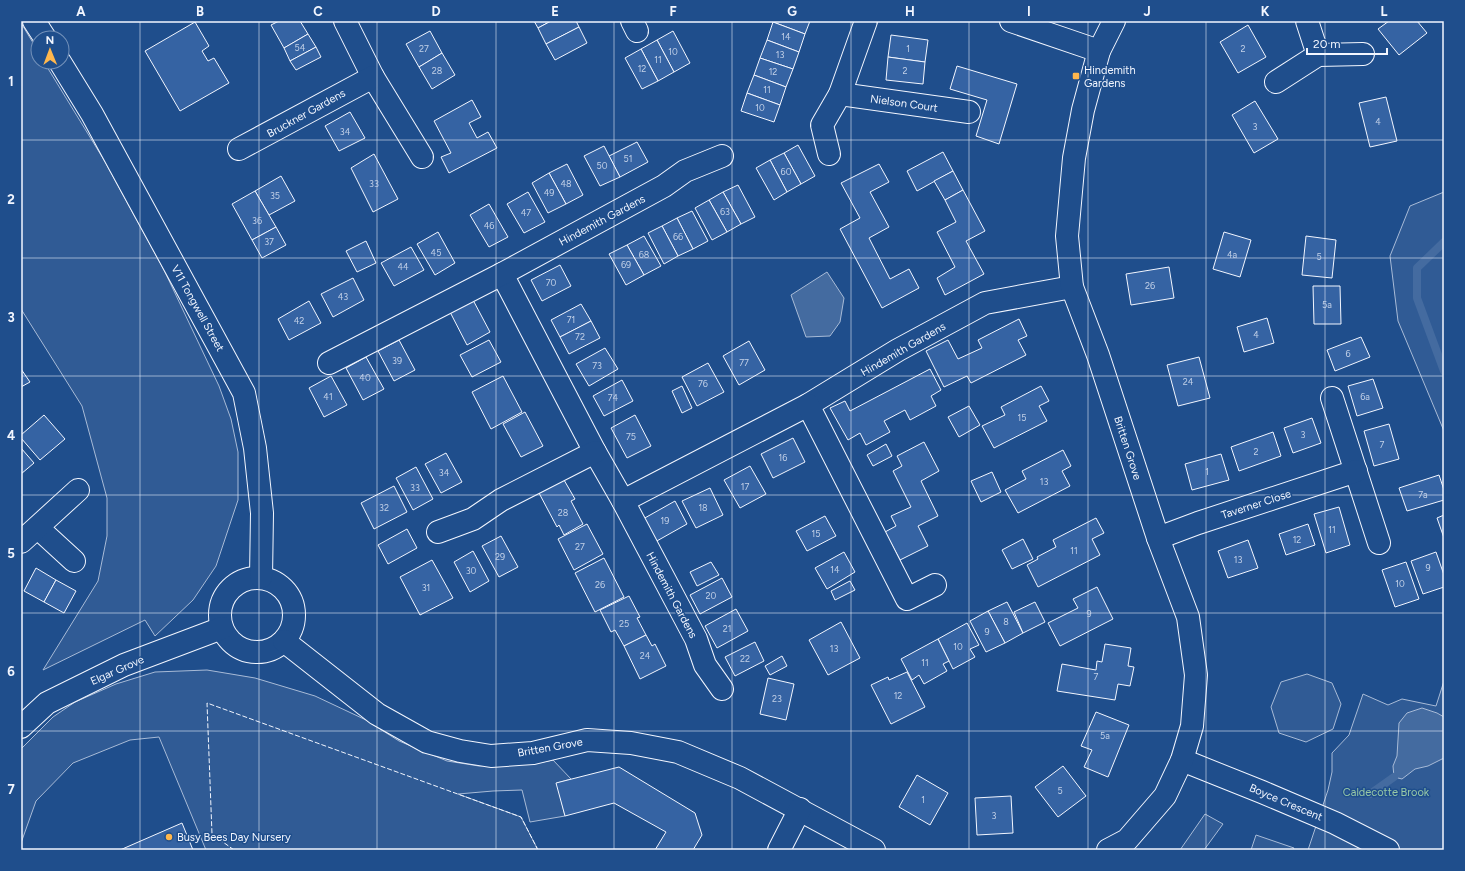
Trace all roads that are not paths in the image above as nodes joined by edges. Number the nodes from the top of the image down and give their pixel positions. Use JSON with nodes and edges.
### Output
{"nodes":[{"id":1,"x":34,"y":21,"type":"edge"},
{"id":2,"x":345,"y":21,"type":"edge"},
{"id":3,"x":866,"y":21,"type":"edge"},
{"id":4,"x":1011,"y":21,"type":"edge"},
{"id":5,"x":1114,"y":21,"type":"edge"},
{"id":6,"x":1307,"y":21,"type":"edge"},
{"id":7,"x":40,"y":30,"type":"edge"},
{"id":8,"x":1099,"y":51,"type":"junction"},
{"id":9,"x":1363,"y":54,"type":"dead end"},
{"id":10,"x":1318,"y":55,"type":"junction"},
{"id":11,"x":65,"y":70,"type":"edge"},
{"id":12,"x":373,"y":77,"type":"junction"},
{"id":13,"x":1276,"y":82,"type":"dead end"},
{"id":14,"x":840,"y":94,"type":"junction"},
{"id":15,"x":969,"y":112,"type":"dead end"},
{"id":16,"x":239,"y":149,"type":"dead end"},
{"id":17,"x":829,"y":154,"type":"dead end"},
{"id":18,"x":722,"y":156,"type":"dead end"},
{"id":19,"x":422,"y":157,"type":"dead end"},
{"id":20,"x":502,"y":274,"type":"junction"},
{"id":21,"x":1072,"y":287,"type":"junction"},
{"id":22,"x":329,"y":363,"type":"dead end"},
{"id":23,"x":1332,"y":398,"type":"dead end"},
{"id":24,"x":808,"y":405,"type":"junction"},
{"id":25,"x":595,"y":452,"type":"junction"},
{"id":26,"x":1356,"y":471,"type":"junction"},
{"id":27,"x":78,"y":490,"type":"dead end"},
{"id":28,"x":623,"y":501,"type":"junction"},
{"id":29,"x":38,"y":528,"type":"junction"},
{"id":30,"x":438,"y":532,"type":"dead end"},
{"id":31,"x":1158,"y":538,"type":"junction"},
{"id":32,"x":21,"y":542,"type":"edge"},
{"id":33,"x":1379,"y":543,"type":"dead end"},
{"id":34,"x":74,"y":561,"type":"dead end"},
{"id":35,"x":261,"y":577,"type":"junction"},
{"id":36,"x":935,"y":585,"type":"dead end"},
{"id":37,"x":222,"y":628,"type":"junction"},
{"id":38,"x":284,"y":641,"type":"junction"},
{"id":39,"x":722,"y":689,"type":"dead end"},
{"id":40,"x":21,"y":727,"type":"edge"},
{"id":41,"x":1182,"y":760,"type":"junction"},
{"id":42,"x":800,"y":809,"type":"junction"},
{"id":43,"x":780,"y":850,"type":"edge"},
{"id":44,"x":874,"y":850,"type":"edge"},
{"id":45,"x":1108,"y":850,"type":"edge"},
{"id":46,"x":1388,"y":850,"type":"edge"}],
"edges":[{"from":1,"to":7,"type":"street"},
{"from":2,"to":12,"type":"street"},
{"from":3,"to":14,"type":"street"},
{"from":4,"to":8,"type":"street"},
{"from":5,"to":8,"type":"street","name":"Britten Grove"},
{"from":6,"to":10,"type":"street"},
{"from":8,"to":21,"type":"street","name":"Britten Grove"},
{"from":9,"to":10,"type":"street"},
{"from":10,"to":13,"type":"street"},
{"from":11,"to":35,"type":"street","name":"V11 Tongwell Street"},
{"from":12,"to":16,"type":"street","name":"Bruckner Gardens"},
{"from":12,"to":19,"type":"street"},
{"from":14,"to":15,"type":"street","name":"Nielson Court"},
{"from":14,"to":17,"type":"street"},
{"from":18,"to":20,"type":"street","name":"Hindemith Gardens"},
{"from":20,"to":22,"type":"street","name":"Hindemith Gardens"},
{"from":20,"to":25,"type":"street","name":"Hindemith Gardens"},
{"from":21,"to":24,"type":"street","name":"Hindemith Gardens"},
{"from":21,"to":31,"type":"street","name":"Britten Grove"},
{"from":23,"to":26,"type":"street"},
{"from":24,"to":28,"type":"street","name":"Hindemith Gardens"},
{"from":24,"to":36,"type":"street"},
{"from":25,"to":28,"type":"street","name":"Hindemith Gardens"},
{"from":25,"to":30,"type":"street"},
{"from":26,"to":31,"type":"street","name":"Taverner Close"},
{"from":26,"to":33,"type":"street"},
{"from":27,"to":29,"type":"street"},
{"from":28,"to":39,"type":"street","name":"Hindemith Gardens"},
{"from":29,"to":32,"type":"street"},
{"from":29,"to":34,"type":"street"},
{"from":31,"to":41,"type":"street","name":"Britten Grove"},
{"from":35,"to":37,"type":"street"},
{"from":35,"to":38,"type":"street"},
{"from":37,"to":38,"type":"street"},
{"from":37,"to":40,"type":"street","name":"Elgar Grove"},
{"from":38,"to":42,"type":"street","name":"Britten Grove"},
{"from":41,"to":45,"type":"street","name":"Britten Grove"},
{"from":41,"to":46,"type":"street","name":"Boyce Crescent"},
{"from":42,"to":43,"type":"street"},
{"from":42,"to":44,"type":"street","name":"Britten Grove"}]}
